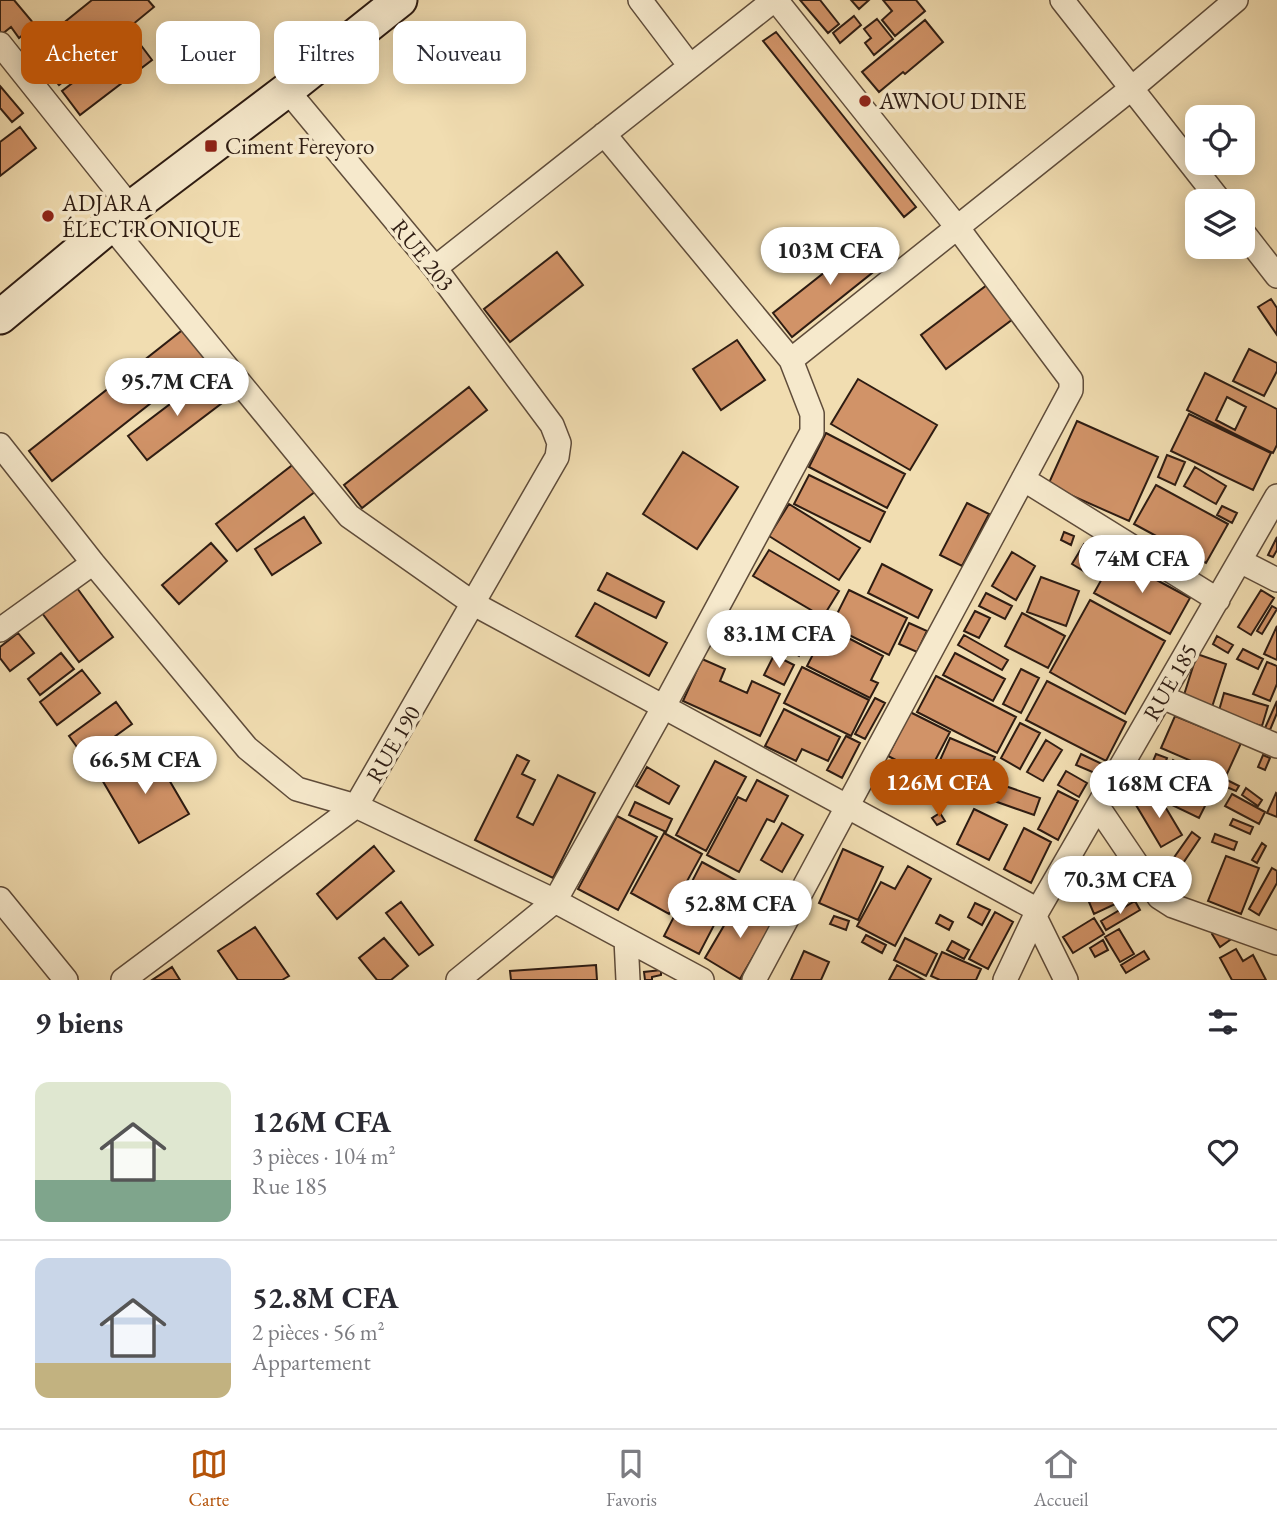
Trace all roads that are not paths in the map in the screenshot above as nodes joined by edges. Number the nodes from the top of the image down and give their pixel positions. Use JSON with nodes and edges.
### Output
{"nodes":[{"id":1,"x":400,"y":0,"type":"edge"},
{"id":2,"x":640,"y":0,"type":"edge"},
{"id":3,"x":775,"y":0,"type":"edge"},
{"id":4,"x":1062,"y":0,"type":"edge"},
{"id":5,"x":1236,"y":0,"type":"edge"},
{"id":6,"x":0,"y":44,"type":"edge"},
{"id":7,"x":691,"y":66,"type":"junction"},
{"id":8,"x":1132,"y":88,"type":"junction"},
{"id":9,"x":287,"y":90,"type":"junction"},
{"id":10,"x":604,"y":134,"type":"junction"},
{"id":11,"x":1211,"y":189,"type":"edge"},
{"id":12,"x":121,"y":217,"type":"junction"},
{"id":13,"x":957,"y":227,"type":"junction"},
{"id":14,"x":1255,"y":248,"type":"edge"},
{"id":15,"x":435,"y":268,"type":"junction"},
{"id":16,"x":1277,"y":276,"type":"edge"},
{"id":17,"x":0,"y":317,"type":"edge"},
{"id":18,"x":790,"y":360,"type":"junction"},
{"id":19,"x":552,"y":425,"type":"joint"},
{"id":20,"x":0,"y":445,"type":"edge"},
{"id":21,"x":1023,"y":479,"type":"junction"},
{"id":22,"x":1277,"y":496,"type":"edge"},
{"id":23,"x":1240,"y":561,"type":"junction"},
{"id":24,"x":93,"y":563,"type":"junction"},
{"id":25,"x":1277,"y":580,"type":"edge"},
{"id":26,"x":1218,"y":600,"type":"junction"},
{"id":27,"x":474,"y":604,"type":"junction"},
{"id":28,"x":0,"y":630,"type":"edge"},
{"id":29,"x":1162,"y":697,"type":"junction"},
{"id":30,"x":663,"y":708,"type":"junction"},
{"id":31,"x":1277,"y":746,"type":"edge"},
{"id":32,"x":356,"y":806,"type":"junction"},
{"id":33,"x":846,"y":807,"type":"junction"},
{"id":34,"x":1098,"y":807,"type":"junction"},
{"id":35,"x":0,"y":899,"type":"edge"},
{"id":36,"x":555,"y":901,"type":"junction"},
{"id":37,"x":1037,"y":914,"type":"junction"},
{"id":38,"x":626,"y":939,"type":"junction"},
{"id":39,"x":1277,"y":943,"type":"edge"},
{"id":40,"x":66,"y":980,"type":"edge"},
{"id":41,"x":122,"y":980,"type":"edge"},
{"id":42,"x":458,"y":980,"type":"edge"},
{"id":43,"x":628,"y":980,"type":"edge"},
{"id":44,"x":702,"y":980,"type":"edge"},
{"id":45,"x":754,"y":980,"type":"edge"},
{"id":46,"x":1005,"y":980,"type":"edge"},
{"id":47,"x":1066,"y":980,"type":"edge"}],
"edges":[{"from":1,"to":9,"type":"street"},
{"from":2,"to":7,"type":"street"},
{"from":3,"to":7,"type":"street"},
{"from":3,"to":13,"type":"street"},
{"from":4,"to":8,"type":"street"},
{"from":5,"to":8,"type":"street"},
{"from":6,"to":12,"type":"street"},
{"from":7,"to":10,"type":"street"},
{"from":8,"to":11,"type":"street"},
{"from":8,"to":13,"type":"street"},
{"from":9,"to":12,"type":"street"},
{"from":9,"to":15,"type":"street","name":"RUE 203"},
{"from":10,"to":15,"type":"street"},
{"from":10,"to":18,"type":"street"},
{"from":12,"to":17,"type":"street"},
{"from":12,"to":27,"type":"street"},
{"from":13,"to":18,"type":"street"},
{"from":13,"to":21,"type":"street"},
{"from":14,"to":16,"type":"street"},
{"from":15,"to":19,"type":"street","name":"RUE 203"},
{"from":18,"to":30,"type":"street"},
{"from":19,"to":27,"type":"street","name":"RUE 190"},
{"from":20,"to":24,"type":"street"},
{"from":21,"to":26,"type":"street"},
{"from":21,"to":33,"type":"street"},
{"from":22,"to":23,"type":"street","name":"RUE 185"},
{"from":23,"to":25,"type":"street"},
{"from":23,"to":26,"type":"street","name":"RUE 185"},
{"from":24,"to":28,"type":"street"},
{"from":24,"to":32,"type":"street"},
{"from":26,"to":29,"type":"street","name":"RUE 185"},
{"from":27,"to":30,"type":"street"},
{"from":27,"to":32,"type":"street","name":"RUE 190"},
{"from":29,"to":31,"type":"street"},
{"from":29,"to":34,"type":"street","name":"RUE 185"},
{"from":30,"to":33,"type":"street"},
{"from":30,"to":36,"type":"street"},
{"from":32,"to":36,"type":"street"},
{"from":32,"to":41,"type":"street","name":"RUE 190"},
{"from":33,"to":37,"type":"street"},
{"from":33,"to":45,"type":"street"},
{"from":34,"to":37,"type":"street","name":"RUE 185"},
{"from":34,"to":39,"type":"street"},
{"from":35,"to":40,"type":"street"},
{"from":36,"to":38,"type":"street"},
{"from":36,"to":42,"type":"street"},
{"from":37,"to":46,"type":"street","name":"RUE 185"},
{"from":37,"to":47,"type":"street"},
{"from":38,"to":43,"type":"street"},
{"from":38,"to":44,"type":"street"}]}
